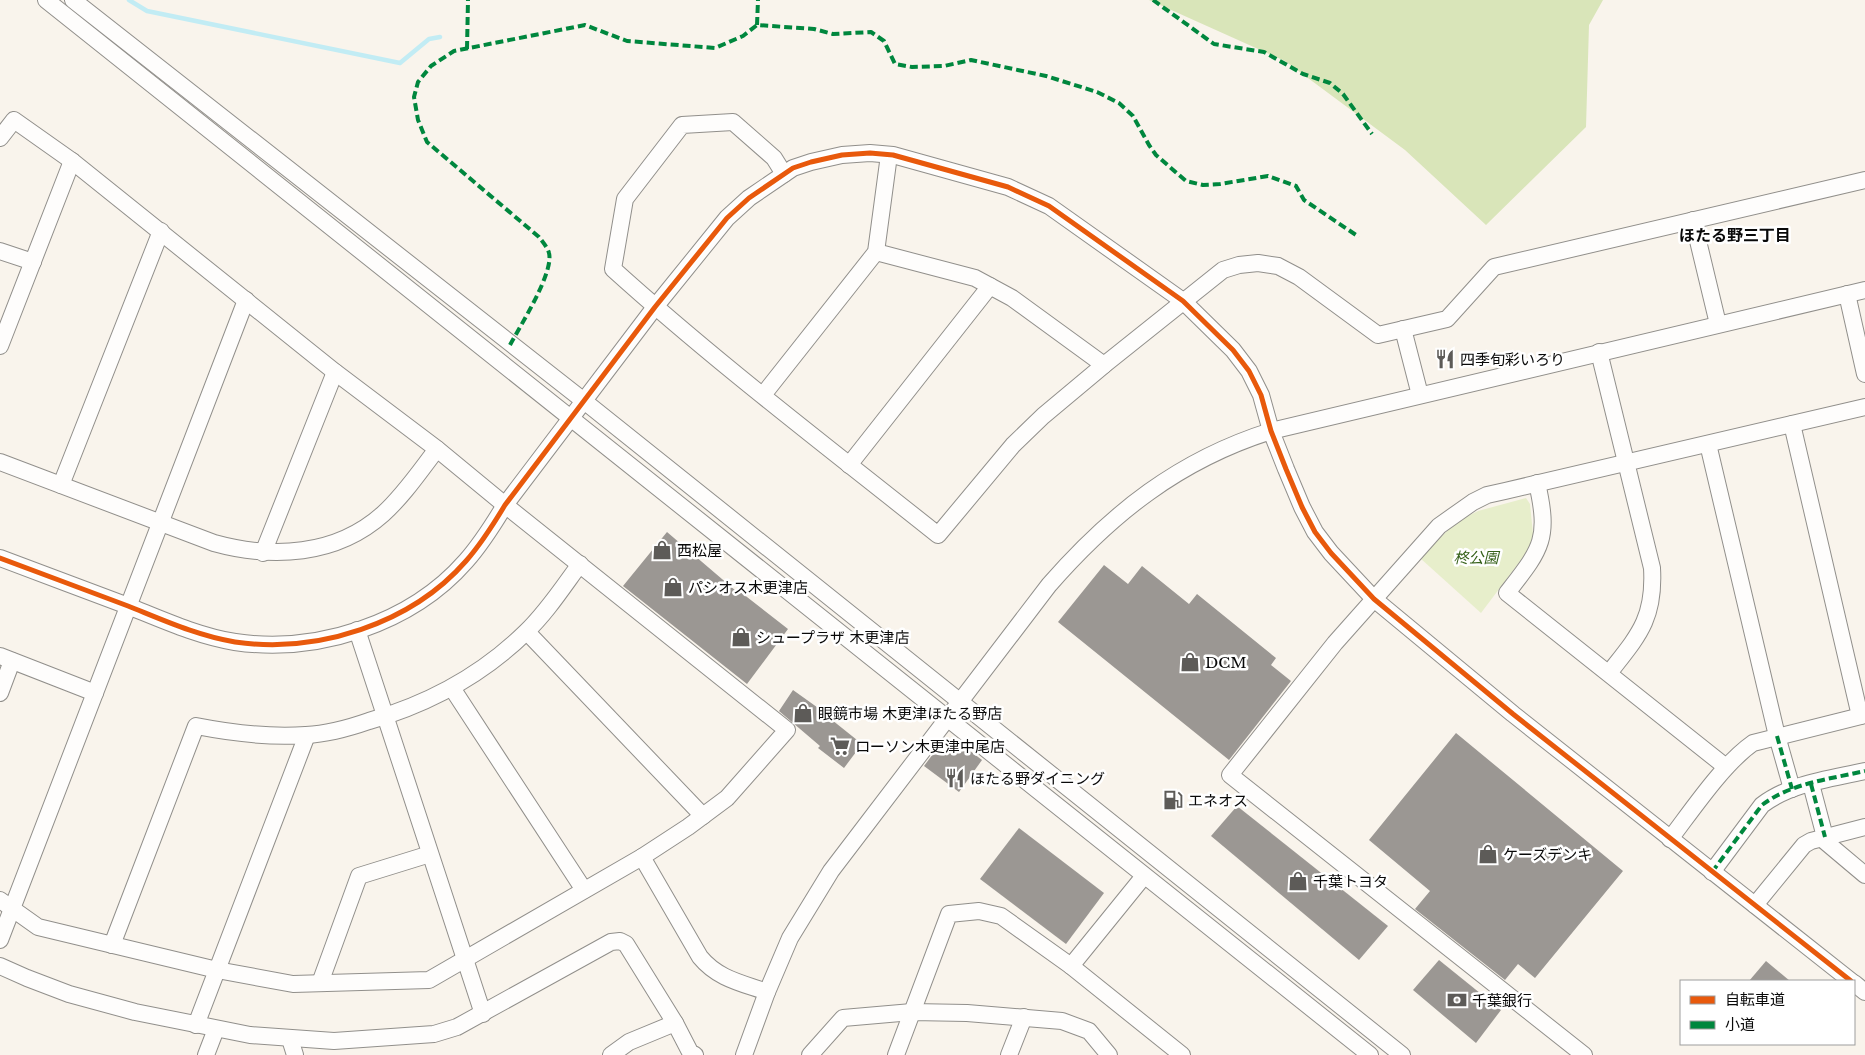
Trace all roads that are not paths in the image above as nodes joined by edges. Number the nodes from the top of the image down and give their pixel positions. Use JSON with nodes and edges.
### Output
{"nodes":[{"id":1,"x":46,"y":0,"type":"edge"},
{"id":2,"x":73,"y":0,"type":"edge"},
{"id":3,"x":0,"y":138,"type":"edge"},
{"id":4,"x":889,"y":155,"type":"junction"},
{"id":5,"x":72,"y":161,"type":"junction"},
{"id":6,"x":784,"y":174,"type":"junction"},
{"id":7,"x":1865,"y":180,"type":"edge"},
{"id":8,"x":1693,"y":220,"type":"junction"},
{"id":9,"x":161,"y":231,"type":"junction"},
{"id":10,"x":0,"y":250,"type":"edge"},
{"id":11,"x":876,"y":252,"type":"junction"},
{"id":12,"x":33,"y":262,"type":"junction"},
{"id":13,"x":990,"y":286,"type":"junction"},
{"id":14,"x":1865,"y":290,"type":"edge"},
{"id":15,"x":1846,"y":294,"type":"junction"},
{"id":16,"x":246,"y":300,"type":"junction"},
{"id":17,"x":1183,"y":302,"type":"junction"},
{"id":18,"x":655,"y":307,"type":"junction"},
{"id":19,"x":1718,"y":324,"type":"junction"},
{"id":20,"x":1403,"y":329,"type":"junction"},
{"id":21,"x":1,"y":340,"type":"edge"},
{"id":22,"x":1599,"y":352,"type":"junction"},
{"id":23,"x":1104,"y":365,"type":"junction"},
{"id":24,"x":335,"y":372,"type":"junction"},
{"id":25,"x":1865,"y":374,"type":"edge"},
{"id":26,"x":763,"y":395,"type":"junction"},
{"id":27,"x":1420,"y":395,"type":"junction"},
{"id":28,"x":584,"y":401,"type":"junction"},
{"id":29,"x":1865,"y":407,"type":"edge"},
{"id":30,"x":571,"y":420,"type":"junction"},
{"id":31,"x":1792,"y":424,"type":"junction"},
{"id":32,"x":1271,"y":431,"type":"junction"},
{"id":33,"x":1708,"y":444,"type":"junction"},
{"id":34,"x":437,"y":449,"type":"junction"},
{"id":35,"x":0,"y":462,"type":"edge"},
{"id":36,"x":1625,"y":463,"type":"junction"},
{"id":37,"x":850,"y":465,"type":"junction"},
{"id":38,"x":1537,"y":483,"type":"junction"},
{"id":39,"x":61,"y":485,"type":"junction"},
{"id":40,"x":504,"y":505,"type":"junction"},
{"id":41,"x":161,"y":523,"type":"junction"},
{"id":42,"x":263,"y":553,"type":"junction"},
{"id":43,"x":0,"y":558,"type":"edge"},
{"id":44,"x":580,"y":564,"type":"junction"},
{"id":45,"x":1374,"y":599,"type":"junction"},
{"id":46,"x":128,"y":607,"type":"junction"},
{"id":47,"x":357,"y":630,"type":"junction"},
{"id":48,"x":527,"y":632,"type":"junction"},
{"id":49,"x":6,"y":659,"type":"edge"},
{"id":50,"x":1609,"y":673,"type":"junction"},
{"id":51,"x":452,"y":688,"type":"junction"},
{"id":52,"x":0,"y":693,"type":"edge"},
{"id":53,"x":96,"y":693,"type":"junction"},
{"id":54,"x":961,"y":702,"type":"junction"},
{"id":55,"x":386,"y":716,"type":"junction"},
{"id":56,"x":1862,"y":716,"type":"edge"},
{"id":57,"x":947,"y":719,"type":"junction"},
{"id":58,"x":307,"y":735,"type":"junction"},
{"id":59,"x":1777,"y":736,"type":"junction"},
{"id":60,"x":1726,"y":768,"type":"junction"},
{"id":61,"x":1865,"y":771,"type":"edge"},
{"id":62,"x":1811,"y":784,"type":"junction"},
{"id":63,"x":1792,"y":788,"type":"junction"},
{"id":64,"x":703,"y":816,"type":"junction"},
{"id":65,"x":1865,"y":827,"type":"edge"},
{"id":66,"x":1823,"y":838,"type":"junction"},
{"id":67,"x":1670,"y":839,"type":"junction"},
{"id":68,"x":430,"y":854,"type":"junction"},
{"id":69,"x":642,"y":856,"type":"junction"},
{"id":70,"x":1712,"y":872,"type":"junction"},
{"id":71,"x":1865,"y":875,"type":"edge"},
{"id":72,"x":1144,"y":876,"type":"junction"},
{"id":73,"x":584,"y":890,"type":"junction"},
{"id":74,"x":6,"y":904,"type":"edge"},
{"id":75,"x":1755,"y":905,"type":"junction"},
{"id":76,"x":0,"y":940,"type":"edge"},
{"id":77,"x":112,"y":945,"type":"junction"},
{"id":78,"x":465,"y":960,"type":"junction"},
{"id":79,"x":0,"y":966,"type":"edge"},
{"id":80,"x":1071,"y":966,"type":"junction"},
{"id":81,"x":217,"y":970,"type":"junction"},
{"id":82,"x":1849,"y":980,"type":"edge"},
{"id":83,"x":320,"y":983,"type":"junction"},
{"id":84,"x":1855,"y":984,"type":"edge"},
{"id":85,"x":767,"y":992,"type":"junction"},
{"id":86,"x":1865,"y":992,"type":"edge"},
{"id":87,"x":912,"y":1012,"type":"junction"},
{"id":88,"x":483,"y":1014,"type":"junction"},
{"id":89,"x":1024,"y":1017,"type":"junction"},
{"id":90,"x":675,"y":1023,"type":"junction"},
{"id":91,"x":196,"y":1025,"type":"junction"},
{"id":92,"x":216,"y":1029,"type":"junction"},
{"id":93,"x":290,"y":1039,"type":"junction"},
{"id":94,"x":206,"y":1055,"type":"edge"},
{"id":95,"x":295,"y":1055,"type":"edge"},
{"id":96,"x":611,"y":1055,"type":"edge"},
{"id":97,"x":695,"y":1055,"type":"edge"},
{"id":98,"x":744,"y":1055,"type":"edge"},
{"id":99,"x":810,"y":1055,"type":"edge"},
{"id":100,"x":896,"y":1055,"type":"edge"},
{"id":101,"x":1009,"y":1055,"type":"edge"},
{"id":102,"x":1109,"y":1055,"type":"edge"},
{"id":103,"x":1182,"y":1055,"type":"edge"},
{"id":104,"x":1370,"y":1055,"type":"edge"},
{"id":105,"x":1402,"y":1055,"type":"edge"},
{"id":106,"x":1584,"y":1055,"type":"edge"}],
"edges":[{"from":1,"to":30,"type":"street"},
{"from":2,"to":28,"type":"street"},
{"from":3,"to":5,"type":"street"},
{"from":4,"to":6,"type":"street"},
{"from":4,"to":11,"type":"street"},
{"from":4,"to":17,"type":"street"},
{"from":5,"to":9,"type":"street"},
{"from":5,"to":12,"type":"street"},
{"from":6,"to":18,"type":"street"},
{"from":6,"to":18,"type":"street"},
{"from":7,"to":8,"type":"street"},
{"from":8,"to":19,"type":"street"},
{"from":8,"to":20,"type":"street"},
{"from":9,"to":16,"type":"street"},
{"from":9,"to":39,"type":"street"},
{"from":10,"to":12,"type":"street"},
{"from":11,"to":13,"type":"street"},
{"from":11,"to":26,"type":"street"},
{"from":12,"to":21,"type":"street"},
{"from":13,"to":23,"type":"street"},
{"from":13,"to":37,"type":"street"},
{"from":14,"to":15,"type":"street"},
{"from":15,"to":19,"type":"street"},
{"from":15,"to":25,"type":"street"},
{"from":16,"to":24,"type":"street"},
{"from":16,"to":41,"type":"street"},
{"from":17,"to":20,"type":"street"},
{"from":17,"to":23,"type":"street"},
{"from":17,"to":32,"type":"street"},
{"from":18,"to":26,"type":"street"},
{"from":18,"to":28,"type":"street"},
{"from":19,"to":22,"type":"street"},
{"from":20,"to":27,"type":"street"},
{"from":22,"to":27,"type":"street"},
{"from":22,"to":36,"type":"street"},
{"from":23,"to":37,"type":"street"},
{"from":24,"to":34,"type":"street"},
{"from":24,"to":42,"type":"street"},
{"from":26,"to":37,"type":"street"},
{"from":27,"to":32,"type":"street"},
{"from":28,"to":30,"type":"street"},
{"from":28,"to":54,"type":"street"},
{"from":29,"to":31,"type":"street"},
{"from":30,"to":40,"type":"street"},
{"from":30,"to":57,"type":"street"},
{"from":31,"to":33,"type":"street"},
{"from":31,"to":56,"type":"street"},
{"from":32,"to":45,"type":"street"},
{"from":32,"to":54,"type":"street"},
{"from":33,"to":36,"type":"street"},
{"from":33,"to":59,"type":"street"},
{"from":34,"to":40,"type":"street"},
{"from":34,"to":42,"type":"street"},
{"from":35,"to":39,"type":"street"},
{"from":36,"to":38,"type":"street"},
{"from":36,"to":50,"type":"street"},
{"from":38,"to":45,"type":"street"},
{"from":38,"to":50,"type":"street"},
{"from":39,"to":41,"type":"street"},
{"from":40,"to":44,"type":"street"},
{"from":40,"to":47,"type":"street"},
{"from":41,"to":42,"type":"street"},
{"from":41,"to":46,"type":"street"},
{"from":43,"to":46,"type":"street"},
{"from":44,"to":48,"type":"street"},
{"from":44,"to":64,"type":"street"},
{"from":45,"to":67,"type":"street"},
{"from":45,"to":106,"type":"street"},
{"from":46,"to":47,"type":"street"},
{"from":46,"to":53,"type":"street"},
{"from":47,"to":55,"type":"street"},
{"from":48,"to":51,"type":"street"},
{"from":48,"to":64,"type":"street"},
{"from":49,"to":52,"type":"street"},
{"from":49,"to":53,"type":"street"},
{"from":50,"to":60,"type":"street"},
{"from":51,"to":55,"type":"street"},
{"from":51,"to":73,"type":"street"},
{"from":53,"to":74,"type":"street"},
{"from":54,"to":57,"type":"street"},
{"from":54,"to":105,"type":"street"},
{"from":55,"to":58,"type":"street"},
{"from":55,"to":68,"type":"street"},
{"from":56,"to":59,"type":"street"},
{"from":57,"to":72,"type":"street"},
{"from":57,"to":85,"type":"street"},
{"from":58,"to":77,"type":"street"},
{"from":58,"to":81,"type":"street"},
{"from":59,"to":60,"type":"street"},
{"from":59,"to":63,"type":"street"},
{"from":60,"to":67,"type":"street"},
{"from":61,"to":62,"type":"street"},
{"from":62,"to":63,"type":"street"},
{"from":62,"to":66,"type":"street"},
{"from":63,"to":70,"type":"street"},
{"from":64,"to":69,"type":"street"},
{"from":65,"to":66,"type":"street"},
{"from":66,"to":71,"type":"street"},
{"from":66,"to":75,"type":"street"},
{"from":67,"to":70,"type":"street"},
{"from":68,"to":78,"type":"street"},
{"from":68,"to":83,"type":"street"},
{"from":69,"to":73,"type":"street"},
{"from":69,"to":85,"type":"street"},
{"from":70,"to":75,"type":"street"},
{"from":72,"to":80,"type":"street"},
{"from":72,"to":104,"type":"street"},
{"from":73,"to":78,"type":"street"},
{"from":74,"to":76,"type":"street"},
{"from":74,"to":77,"type":"street"},
{"from":75,"to":82,"type":"street"},
{"from":77,"to":81,"type":"street"},
{"from":78,"to":83,"type":"street"},
{"from":78,"to":88,"type":"street"},
{"from":79,"to":91,"type":"street"},
{"from":80,"to":87,"type":"street"},
{"from":80,"to":103,"type":"street"},
{"from":81,"to":83,"type":"street"},
{"from":81,"to":91,"type":"street"},
{"from":84,"to":86,"type":"street"},
{"from":85,"to":98,"type":"street"},
{"from":87,"to":89,"type":"street"},
{"from":87,"to":99,"type":"street"},
{"from":87,"to":100,"type":"street"},
{"from":88,"to":90,"type":"street"},
{"from":88,"to":93,"type":"street"},
{"from":89,"to":101,"type":"street"},
{"from":89,"to":102,"type":"street"},
{"from":90,"to":96,"type":"street"},
{"from":90,"to":97,"type":"street"},
{"from":91,"to":92,"type":"street"},
{"from":92,"to":93,"type":"street"},
{"from":92,"to":94,"type":"street"},
{"from":93,"to":95,"type":"street"}]}
